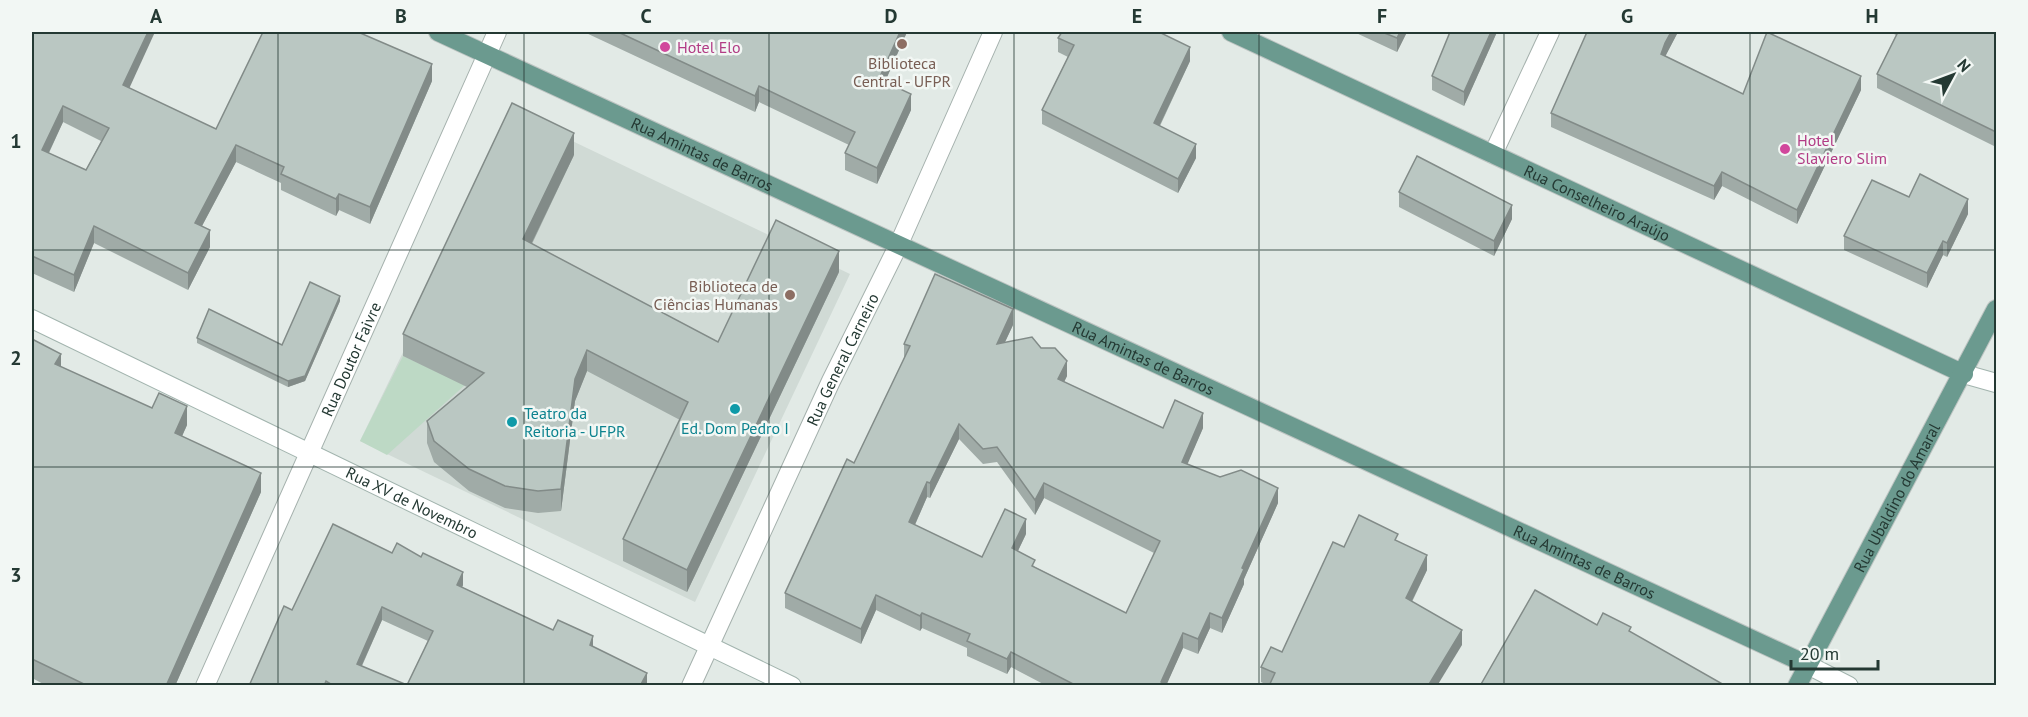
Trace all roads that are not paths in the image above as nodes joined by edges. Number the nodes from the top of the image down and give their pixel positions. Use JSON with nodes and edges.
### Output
{"nodes":[{"id":1,"x":438,"y":32,"type":"edge"},
{"id":2,"x":497,"y":32,"type":"edge"},
{"id":3,"x":993,"y":32,"type":"edge"},
{"id":4,"x":1231,"y":32,"type":"edge"},
{"id":5,"x":1550,"y":32,"type":"edge"},
{"id":6,"x":487,"y":54,"type":"junction"},
{"id":7,"x":1493,"y":154,"type":"junction"},
{"id":8,"x":898,"y":246,"type":"junction"},
{"id":9,"x":1996,"y":309,"type":"edge"},
{"id":10,"x":32,"y":319,"type":"edge"},
{"id":11,"x":1964,"y":374,"type":"junction"},
{"id":12,"x":1996,"y":383,"type":"edge"},
{"id":13,"x":309,"y":452,"type":"junction"},
{"id":14,"x":709,"y":646,"type":"junction"},
{"id":15,"x":1808,"y":665,"type":"junction"},
{"id":16,"x":205,"y":686,"type":"edge"},
{"id":17,"x":691,"y":686,"type":"edge"},
{"id":18,"x":792,"y":686,"type":"edge"},
{"id":19,"x":1797,"y":686,"type":"edge"},
{"id":20,"x":1850,"y":686,"type":"edge"}],
"edges":[{"from":1,"to":6,"type":"main road","name":"Rua Amintas de Barros"},
{"from":2,"to":6,"type":"street","name":"Rua Doutor Faivre"},
{"from":3,"to":8,"type":"street","name":"Rua General Carneiro"},
{"from":4,"to":7,"type":"main road","name":"Rua Conselheiro Araújo"},
{"from":5,"to":7,"type":"street"},
{"from":6,"to":8,"type":"main road","name":"Rua Amintas de Barros"},
{"from":6,"to":13,"type":"street","name":"Rua Doutor Faivre"},
{"from":7,"to":11,"type":"main road","name":"Rua Conselheiro Araújo"},
{"from":8,"to":14,"type":"street","name":"Rua General Carneiro"},
{"from":8,"to":15,"type":"main road","name":"Rua Amintas de Barros"},
{"from":9,"to":11,"type":"main road","name":"Rua Ubaldino do Amaral"},
{"from":10,"to":13,"type":"street","name":"Rua XV de Novembro"},
{"from":11,"to":12,"type":"street"},
{"from":11,"to":15,"type":"main road","name":"Rua Ubaldino do Amaral"},
{"from":13,"to":14,"type":"street","name":"Rua XV de Novembro"},
{"from":13,"to":16,"type":"street","name":"Rua Doutor Faivre"},
{"from":14,"to":17,"type":"street","name":"Rua General Carneiro"},
{"from":14,"to":18,"type":"street","name":"Rua XV de Novembro"},
{"from":15,"to":19,"type":"main road","name":"Rua Ubaldino do Amaral"},
{"from":15,"to":20,"type":"street","name":"Rua Amintas de Barros"}]}
